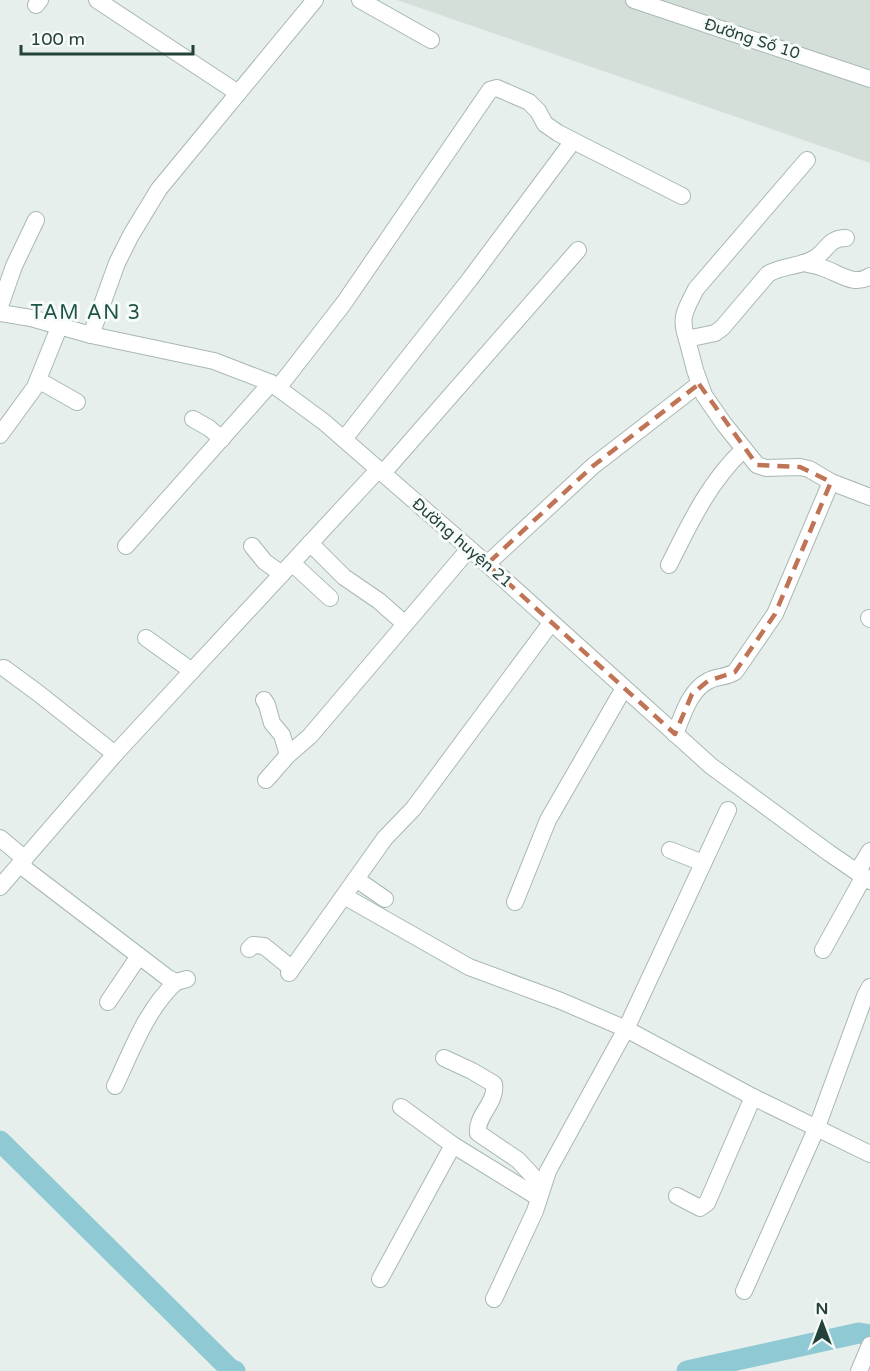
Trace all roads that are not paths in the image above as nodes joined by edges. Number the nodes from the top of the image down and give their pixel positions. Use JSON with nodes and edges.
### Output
{"nodes":[{"id":1,"x":97,"y":0,"type":"edge"},
{"id":2,"x":360,"y":0,"type":"edge"},
{"id":3,"x":634,"y":0,"type":"edge"},
{"id":4,"x":308,"y":3,"type":"edge"},
{"id":5,"x":431,"y":40,"type":"dead end"},
{"id":6,"x":870,"y":78,"type":"edge"},
{"id":7,"x":238,"y":93,"type":"junction"},
{"id":8,"x":573,"y":141,"type":"junction"},
{"id":9,"x":807,"y":160,"type":"dead end"},
{"id":10,"x":682,"y":196,"type":"dead end"},
{"id":11,"x":36,"y":220,"type":"dead end"},
{"id":12,"x":846,"y":237,"type":"dead end"},
{"id":13,"x":578,"y":250,"type":"dead end"},
{"id":14,"x":804,"y":263,"type":"junction"},
{"id":15,"x":870,"y":276,"type":"edge"},
{"id":16,"x":0,"y":306,"type":"edge"},
{"id":17,"x":0,"y":313,"type":"edge"},
{"id":18,"x":60,"y":325,"type":"junction"},
{"id":19,"x":91,"y":335,"type":"junction"},
{"id":20,"x":687,"y":339,"type":"junction"},
{"id":21,"x":38,"y":380,"type":"junction"},
{"id":22,"x":699,"y":384,"type":"junction"},
{"id":23,"x":274,"y":386,"type":"junction"},
{"id":24,"x":77,"y":402,"type":"dead end"},
{"id":25,"x":7,"y":411,"type":"edge"},
{"id":26,"x":193,"y":419,"type":"dead end"},
{"id":27,"x":0,"y":435,"type":"edge"},
{"id":28,"x":222,"y":438,"type":"junction"},
{"id":29,"x":344,"y":439,"type":"junction"},
{"id":30,"x":743,"y":450,"type":"junction"},
{"id":31,"x":381,"y":472,"type":"junction"},
{"id":32,"x":831,"y":482,"type":"junction"},
{"id":33,"x":870,"y":497,"type":"edge"},
{"id":34,"x":310,"y":543,"type":"junction"},
{"id":35,"x":126,"y":546,"type":"dead end"},
{"id":36,"x":252,"y":546,"type":"dead end"},
{"id":37,"x":469,"y":549,"type":"junction"},
{"id":38,"x":487,"y":564,"type":"junction"},
{"id":39,"x":669,"y":565,"type":"dead end"},
{"id":40,"x":287,"y":568,"type":"junction"},
{"id":41,"x":330,"y":598,"type":"dead end"},
{"id":42,"x":551,"y":622,"type":"junction"},
{"id":43,"x":405,"y":624,"type":"junction"},
{"id":44,"x":147,"y":638,"type":"dead end"},
{"id":45,"x":4,"y":668,"type":"dead end"},
{"id":46,"x":192,"y":671,"type":"junction"},
{"id":47,"x":624,"y":688,"type":"junction"},
{"id":48,"x":264,"y":700,"type":"dead end"},
{"id":49,"x":675,"y":734,"type":"junction"},
{"id":50,"x":115,"y":754,"type":"junction"},
{"id":51,"x":288,"y":755,"type":"junction"},
{"id":52,"x":266,"y":780,"type":"dead end"},
{"id":53,"x":728,"y":810,"type":"dead end"},
{"id":54,"x":0,"y":838,"type":"edge"},
{"id":55,"x":670,"y":850,"type":"dead end"},
{"id":56,"x":870,"y":851,"type":"edge"},
{"id":57,"x":23,"y":862,"type":"junction"},
{"id":58,"x":704,"y":863,"type":"junction"},
{"id":59,"x":864,"y":876,"type":"edge"},
{"id":60,"x":356,"y":879,"type":"junction"},
{"id":61,"x":0,"y":887,"type":"edge"},
{"id":62,"x":344,"y":896,"type":"junction"},
{"id":63,"x":385,"y":899,"type":"dead end"},
{"id":64,"x":515,"y":902,"type":"dead end"},
{"id":65,"x":249,"y":949,"type":"dead end"},
{"id":66,"x":823,"y":950,"type":"dead end"},
{"id":67,"x":139,"y":956,"type":"junction"},
{"id":68,"x":870,"y":987,"type":"edge"},
{"id":69,"x":108,"y":1002,"type":"dead end"},
{"id":70,"x":626,"y":1029,"type":"junction"},
{"id":71,"x":444,"y":1058,"type":"dead end"},
{"id":72,"x":115,"y":1086,"type":"dead end"},
{"id":73,"x":753,"y":1097,"type":"junction"},
{"id":74,"x":401,"y":1107,"type":"dead end"},
{"id":75,"x":817,"y":1127,"type":"junction"},
{"id":76,"x":453,"y":1144,"type":"junction"},
{"id":77,"x":870,"y":1154,"type":"edge"},
{"id":78,"x":541,"y":1192,"type":"junction"},
{"id":79,"x":677,"y":1196,"type":"dead end"},
{"id":80,"x":380,"y":1279,"type":"dead end"},
{"id":81,"x":744,"y":1291,"type":"dead end"},
{"id":82,"x":494,"y":1299,"type":"dead end"}],
"edges":[{"from":1,"to":7,"type":"street"},
{"from":2,"to":5,"type":"street"},
{"from":3,"to":6,"type":"street","name":"Đường Số 10"},
{"from":4,"to":7,"type":"street"},
{"from":7,"to":19,"type":"street"},
{"from":8,"to":10,"type":"street"},
{"from":8,"to":23,"type":"street"},
{"from":8,"to":29,"type":"street"},
{"from":9,"to":20,"type":"street"},
{"from":11,"to":16,"type":"street"},
{"from":12,"to":14,"type":"street"},
{"from":13,"to":31,"type":"street"},
{"from":14,"to":15,"type":"street"},
{"from":14,"to":20,"type":"street"},
{"from":17,"to":18,"type":"street","name":"Đường huyện 21"},
{"from":18,"to":19,"type":"street","name":"Đường huyện 21"},
{"from":18,"to":21,"type":"street"},
{"from":19,"to":23,"type":"street","name":"Đường huyện 21"},
{"from":20,"to":22,"type":"street"},
{"from":21,"to":24,"type":"street"},
{"from":21,"to":25,"type":"street"},
{"from":22,"to":30,"type":"street"},
{"from":22,"to":38,"type":"street"},
{"from":23,"to":28,"type":"street"},
{"from":23,"to":29,"type":"street","name":"Đường huyện 21"},
{"from":25,"to":27,"type":"street"},
{"from":26,"to":28,"type":"street"},
{"from":28,"to":35,"type":"street"},
{"from":29,"to":31,"type":"street","name":"Đường huyện 21"},
{"from":30,"to":32,"type":"street"},
{"from":30,"to":39,"type":"street"},
{"from":31,"to":34,"type":"street"},
{"from":31,"to":37,"type":"street","name":"Đường huyện 21"},
{"from":32,"to":33,"type":"street"},
{"from":32,"to":49,"type":"street"},
{"from":34,"to":40,"type":"street"},
{"from":34,"to":43,"type":"street"},
{"from":36,"to":40,"type":"street"},
{"from":37,"to":38,"type":"street","name":"Đường huyện 21"},
{"from":37,"to":43,"type":"street"},
{"from":38,"to":42,"type":"street","name":"Đường huyện 21"},
{"from":40,"to":41,"type":"street"},
{"from":40,"to":46,"type":"street"},
{"from":42,"to":47,"type":"street","name":"Đường huyện 21"},
{"from":42,"to":60,"type":"street"},
{"from":43,"to":51,"type":"street"},
{"from":44,"to":46,"type":"street"},
{"from":45,"to":50,"type":"street"},
{"from":46,"to":50,"type":"street"},
{"from":47,"to":49,"type":"street","name":"Đường huyện 21"},
{"from":47,"to":64,"type":"street"},
{"from":48,"to":51,"type":"street"},
{"from":49,"to":59,"type":"street","name":"Đường huyện 21"},
{"from":50,"to":57,"type":"street"},
{"from":51,"to":52,"type":"street"},
{"from":53,"to":58,"type":"street"},
{"from":54,"to":57,"type":"street"},
{"from":55,"to":58,"type":"street"},
{"from":56,"to":59,"type":"street"},
{"from":57,"to":61,"type":"street"},
{"from":57,"to":67,"type":"street"},
{"from":58,"to":70,"type":"street"},
{"from":59,"to":66,"type":"street"},
{"from":60,"to":62,"type":"street"},
{"from":60,"to":63,"type":"street"},
{"from":62,"to":65,"type":"street"},
{"from":62,"to":70,"type":"street"},
{"from":67,"to":69,"type":"street"},
{"from":67,"to":72,"type":"street"},
{"from":68,"to":75,"type":"street"},
{"from":70,"to":73,"type":"street"},
{"from":70,"to":78,"type":"street"},
{"from":71,"to":78,"type":"street"},
{"from":73,"to":75,"type":"street"},
{"from":73,"to":79,"type":"street"},
{"from":74,"to":76,"type":"street"},
{"from":75,"to":77,"type":"street"},
{"from":75,"to":81,"type":"street"},
{"from":76,"to":78,"type":"street"},
{"from":76,"to":80,"type":"street"},
{"from":78,"to":82,"type":"street"}]}
